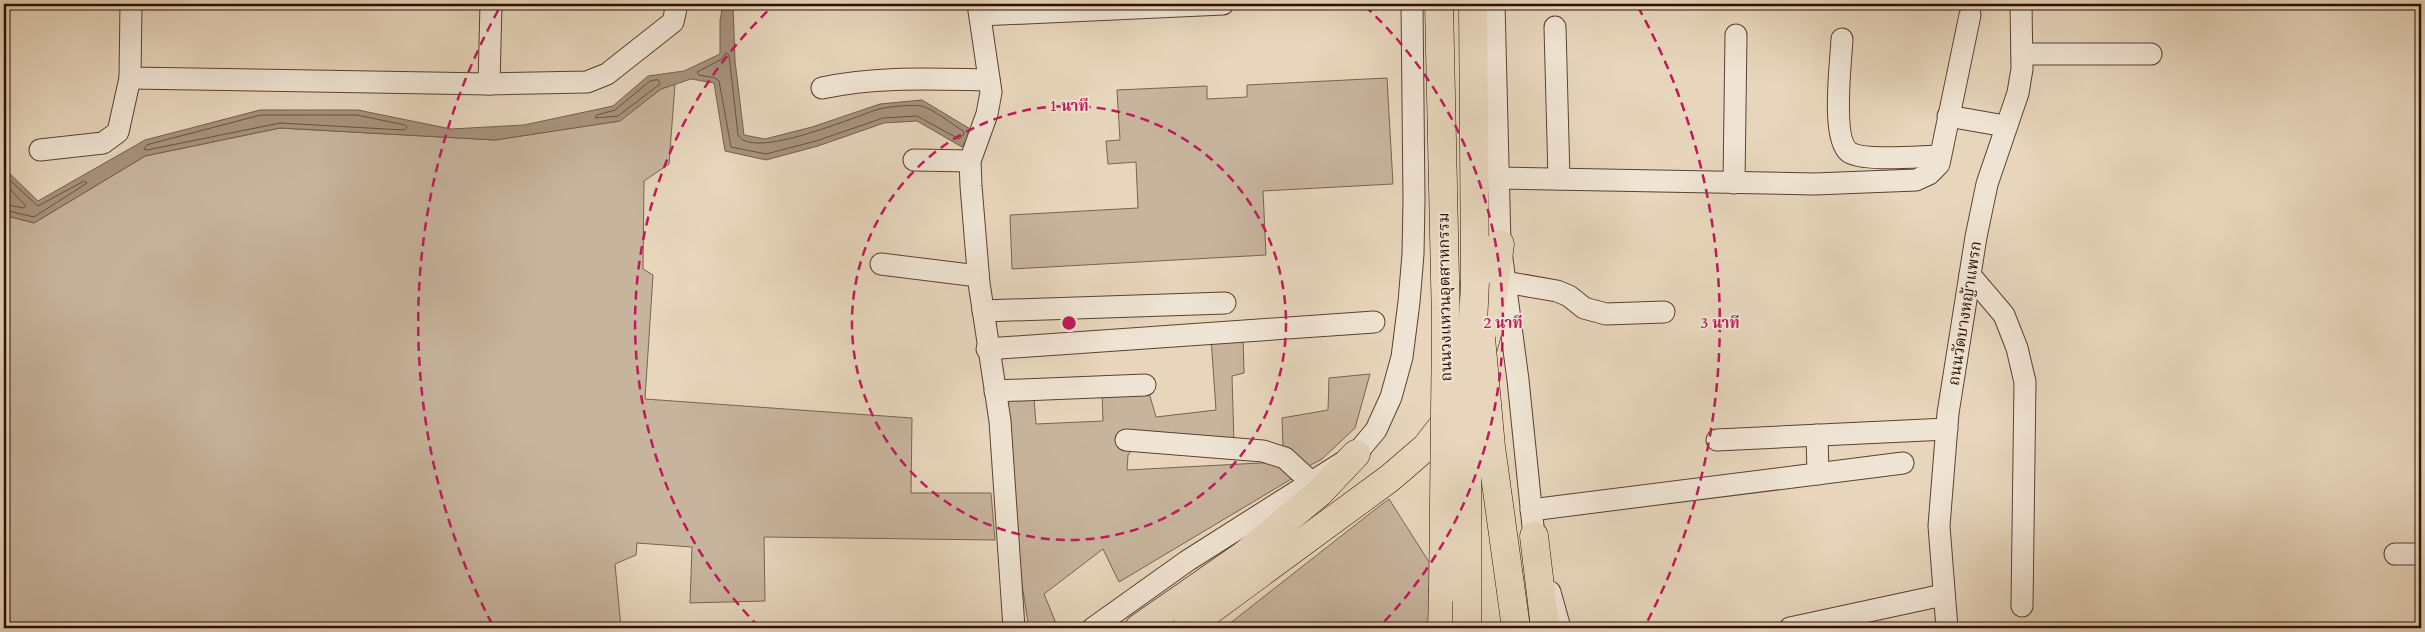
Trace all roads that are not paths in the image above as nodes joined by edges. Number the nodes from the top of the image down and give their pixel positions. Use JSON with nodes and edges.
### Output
{"nodes":[{"id":1,"x":131,"y":4,"type":"edge"},
{"id":2,"x":491,"y":4,"type":"edge"},
{"id":3,"x":677,"y":4,"type":"edge"},
{"id":4,"x":1223,"y":4,"type":"edge"},
{"id":5,"x":1412,"y":4,"type":"edge"},
{"id":6,"x":1439,"y":4,"type":"edge"},
{"id":7,"x":1473,"y":4,"type":"edge"},
{"id":8,"x":1494,"y":4,"type":"edge"},
{"id":9,"x":2021,"y":4,"type":"edge"},
{"id":10,"x":979,"y":10,"type":"edge"},
{"id":11,"x":1970,"y":15,"type":"dead end"},
{"id":12,"x":1555,"y":27,"type":"dead end"},
{"id":13,"x":1736,"y":35,"type":"dead end"},
{"id":14,"x":1842,"y":40,"type":"dead end"},
{"id":15,"x":2022,"y":54,"type":"junction"},
{"id":16,"x":2152,"y":54,"type":"dead end"},
{"id":17,"x":130,"y":78,"type":"junction"},
{"id":18,"x":989,"y":80,"type":"junction"},
{"id":19,"x":489,"y":84,"type":"junction"},
{"id":20,"x":822,"y":88,"type":"dead end"},
{"id":21,"x":1948,"y":116,"type":"junction"},
{"id":22,"x":2005,"y":126,"type":"junction"},
{"id":23,"x":40,"y":150,"type":"dead end"},
{"id":24,"x":1940,"y":156,"type":"junction"},
{"id":25,"x":914,"y":160,"type":"dead end"},
{"id":26,"x":970,"y":161,"type":"junction"},
{"id":27,"x":1498,"y":178,"type":"junction"},
{"id":28,"x":1558,"y":179,"type":"junction"},
{"id":29,"x":1734,"y":183,"type":"junction"},
{"id":30,"x":1500,"y":244,"type":"junction"},
{"id":31,"x":881,"y":264,"type":"dead end"},
{"id":32,"x":1970,"y":275,"type":"junction"},
{"id":33,"x":978,"y":276,"type":"junction"},
{"id":34,"x":1475,"y":282,"type":"junction"},
{"id":35,"x":1505,"y":282,"type":"junction"},
{"id":36,"x":1225,"y":303,"type":"dead end"},
{"id":37,"x":983,"y":311,"type":"junction"},
{"id":38,"x":1664,"y":312,"type":"dead end"},
{"id":39,"x":1374,"y":322,"type":"dead end"},
{"id":40,"x":987,"y":349,"type":"junction"},
{"id":41,"x":1145,"y":385,"type":"dead end"},
{"id":42,"x":995,"y":391,"type":"junction"},
{"id":43,"x":1947,"y":429,"type":"junction"},
{"id":44,"x":1817,"y":435,"type":"junction"},
{"id":45,"x":1126,"y":440,"type":"dead end"},
{"id":46,"x":1717,"y":440,"type":"dead end"},
{"id":47,"x":1356,"y":454,"type":"junction"},
{"id":48,"x":1903,"y":463,"type":"dead end"},
{"id":49,"x":1818,"y":474,"type":"junction"},
{"id":50,"x":1312,"y":483,"type":"junction"},
{"id":51,"x":1533,"y":523,"type":"junction"},
{"id":52,"x":2394,"y":554,"type":"dead end"},
{"id":53,"x":2421,"y":554,"type":"edge"},
{"id":54,"x":1443,"y":590,"type":"junction"},
{"id":55,"x":1943,"y":595,"type":"junction"},
{"id":56,"x":2022,"y":606,"type":"dead end"},
{"id":57,"x":1014,"y":628,"type":"edge"},
{"id":58,"x":1093,"y":628,"type":"edge"},
{"id":59,"x":1139,"y":628,"type":"edge"},
{"id":60,"x":1186,"y":628,"type":"edge"},
{"id":61,"x":1437,"y":628,"type":"edge"},
{"id":62,"x":1442,"y":628,"type":"edge"},
{"id":63,"x":1467,"y":628,"type":"edge"},
{"id":64,"x":1516,"y":628,"type":"edge"},
{"id":65,"x":1546,"y":628,"type":"edge"},
{"id":66,"x":1560,"y":628,"type":"edge"},
{"id":67,"x":1790,"y":628,"type":"edge"},
{"id":68,"x":1947,"y":628,"type":"edge"}],
"edges":[{"from":1,"to":17,"type":"street"},
{"from":2,"to":19,"type":"street"},
{"from":3,"to":19,"type":"street"},
{"from":4,"to":10,"type":"street"},
{"from":5,"to":47,"type":"street"},
{"from":6,"to":54,"type":"main road","name":"ถนนวงแหวนอุตสาหกรรม","bridge":true},
{"from":7,"to":34,"type":"main road","name":"ถนนวงแหวนอุตสาหกรรม"},
{"from":8,"to":27,"type":"street"},
{"from":9,"to":15,"type":"street","name":"ถนนวัดบางหญ้าแพรก"},
{"from":10,"to":18,"type":"street"},
{"from":11,"to":21,"type":"street"},
{"from":12,"to":28,"type":"street"},
{"from":13,"to":29,"type":"street"},
{"from":14,"to":24,"type":"street"},
{"from":15,"to":16,"type":"street"},
{"from":15,"to":22,"type":"street","name":"ถนนวัดบางหญ้าแพรก"},
{"from":17,"to":19,"type":"street"},
{"from":17,"to":23,"type":"street"},
{"from":18,"to":20,"type":"street"},
{"from":18,"to":26,"type":"street"},
{"from":21,"to":22,"type":"street"},
{"from":21,"to":24,"type":"street"},
{"from":22,"to":32,"type":"street","name":"ถนนวัดบางหญ้าแพรก"},
{"from":24,"to":29,"type":"street"},
{"from":25,"to":26,"type":"street"},
{"from":26,"to":33,"type":"street"},
{"from":27,"to":28,"type":"street"},
{"from":27,"to":30,"type":"street"},
{"from":28,"to":29,"type":"street"},
{"from":30,"to":35,"type":"street"},
{"from":30,"to":60,"type":"main road"},
{"from":31,"to":33,"type":"street"},
{"from":32,"to":43,"type":"street","name":"ถนนวัดบางหญ้าแพรก"},
{"from":32,"to":56,"type":"street"},
{"from":33,"to":37,"type":"street"},
{"from":34,"to":63,"type":"main road","bridge":true},
{"from":34,"to":64,"type":"main road","bridge":true},
{"from":35,"to":38,"type":"street"},
{"from":35,"to":51,"type":"street"},
{"from":36,"to":37,"type":"street"},
{"from":37,"to":40,"type":"street"},
{"from":39,"to":40,"type":"street"},
{"from":40,"to":42,"type":"street"},
{"from":41,"to":42,"type":"street"},
{"from":42,"to":57,"type":"street"},
{"from":43,"to":44,"type":"street"},
{"from":43,"to":55,"type":"street","name":"ถนนวัดบางหญ้าแพรก"},
{"from":44,"to":46,"type":"street"},
{"from":44,"to":49,"type":"street"},
{"from":45,"to":50,"type":"street"},
{"from":47,"to":50,"type":"street"},
{"from":47,"to":59,"type":"main road"},
{"from":48,"to":49,"type":"street"},
{"from":49,"to":51,"type":"street"},
{"from":50,"to":58,"type":"street"},
{"from":51,"to":65,"type":"main road"},
{"from":51,"to":66,"type":"street"},
{"from":52,"to":53,"type":"street"},
{"from":54,"to":61,"type":"main road"},
{"from":54,"to":62,"type":"main road"},
{"from":55,"to":67,"type":"street"},
{"from":55,"to":68,"type":"street","name":"ถนนวัดบางหญ้าแพรก"}]}
